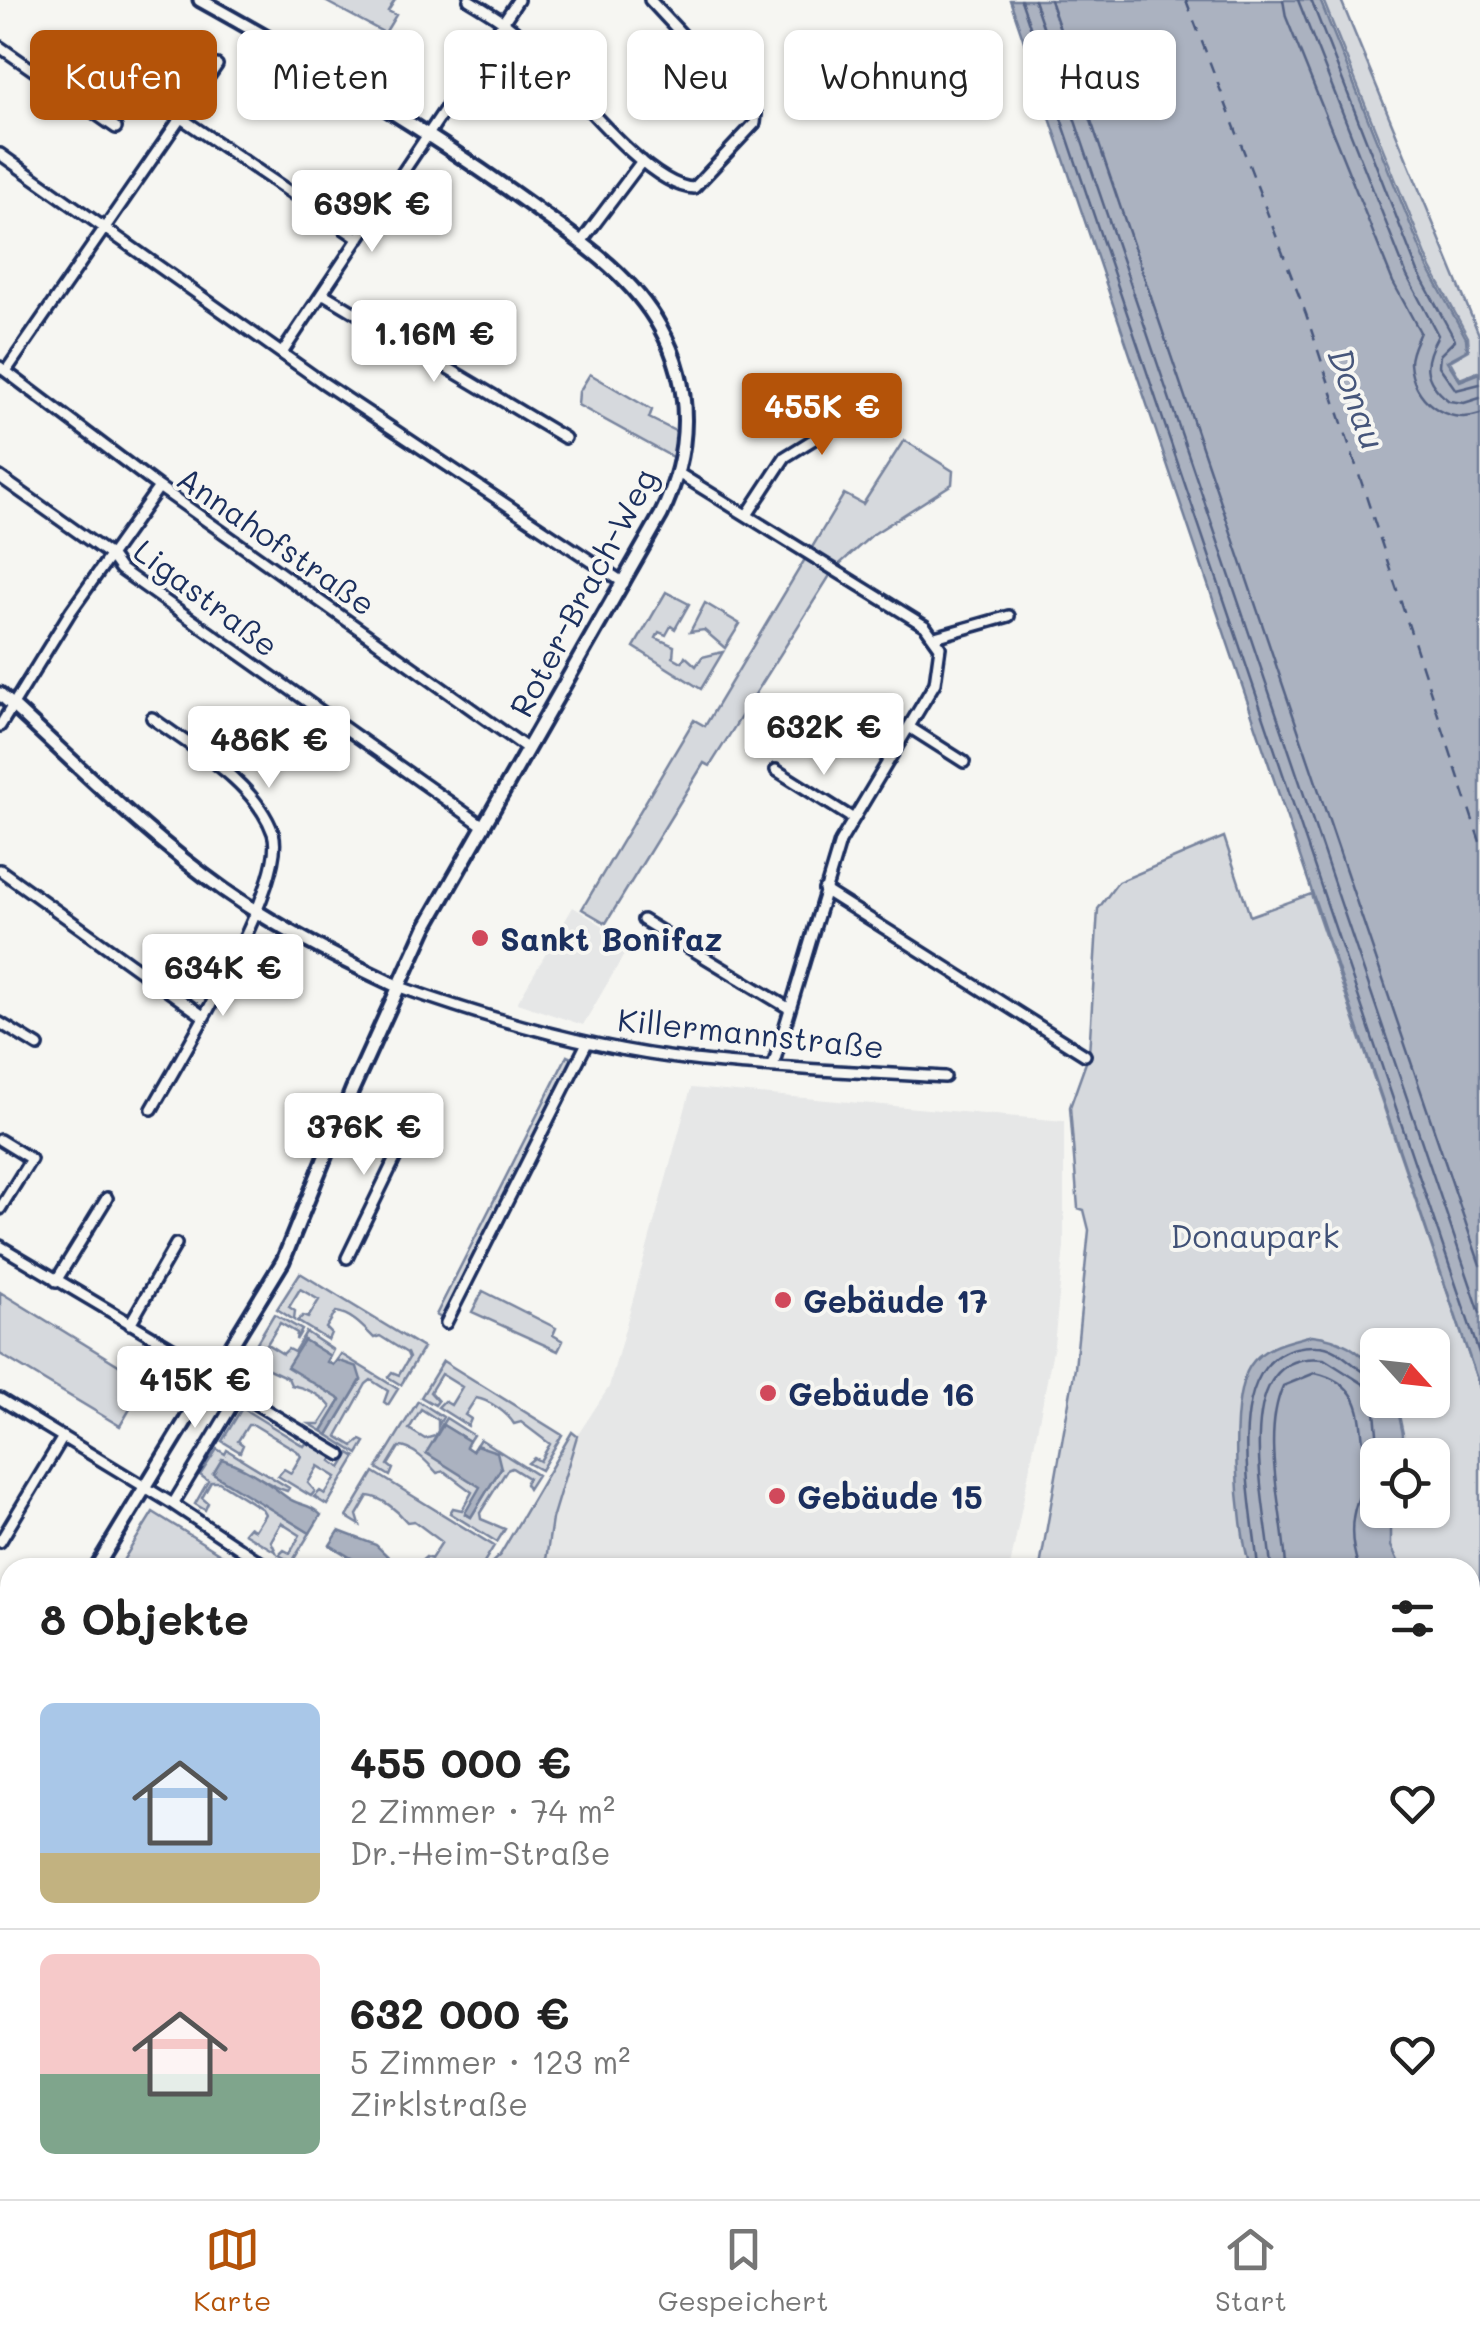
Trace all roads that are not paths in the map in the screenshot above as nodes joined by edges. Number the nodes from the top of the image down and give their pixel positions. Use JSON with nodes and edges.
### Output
{"nodes":[{"id":1,"x":200,"y":0,"type":"edge"},
{"id":2,"x":469,"y":0,"type":"edge"},
{"id":3,"x":518,"y":0,"type":"edge"},
{"id":4,"x":650,"y":0,"type":"edge"},
{"id":5,"x":503,"y":21,"type":"junction"},
{"id":6,"x":0,"y":47,"type":"edge"},
{"id":7,"x":180,"y":120,"type":"edge"},
{"id":8,"x":184,"y":120,"type":"edge"},
{"id":9,"x":116,"y":128,"type":"dead end"},
{"id":10,"x":428,"y":134,"type":"junction"},
{"id":11,"x":0,"y":154,"type":"edge"},
{"id":12,"x":642,"y":161,"type":"junction"},
{"id":13,"x":107,"y":229,"type":"junction"},
{"id":14,"x":360,"y":239,"type":"junction"},
{"id":15,"x":581,"y":242,"type":"junction"},
{"id":16,"x":322,"y":293,"type":"junction"},
{"id":17,"x":282,"y":354,"type":"junction"},
{"id":18,"x":3,"y":369,"type":"edge"},
{"id":19,"x":859,"y":382,"type":"dead end"},
{"id":20,"x":565,"y":438,"type":"dead end"},
{"id":21,"x":678,"y":473,"type":"junction"},
{"id":22,"x":0,"y":477,"type":"edge"},
{"id":23,"x":159,"y":487,"type":"junction"},
{"id":24,"x":747,"y":515,"type":"junction"},
{"id":25,"x":110,"y":555,"type":"junction"},
{"id":26,"x":624,"y":583,"type":"junction"},
{"id":27,"x":1009,"y":616,"type":"dead end"},
{"id":28,"x":935,"y":637,"type":"junction"},
{"id":29,"x":0,"y":694,"type":"edge"},
{"id":30,"x":12,"y":705,"type":"junction"},
{"id":31,"x":152,"y":718,"type":"dead end"},
{"id":32,"x":0,"y":726,"type":"edge"},
{"id":33,"x":909,"y":727,"type":"junction"},
{"id":34,"x":528,"y":749,"type":"junction"},
{"id":35,"x":964,"y":762,"type":"dead end"},
{"id":36,"x":776,"y":770,"type":"dead end"},
{"id":37,"x":852,"y":818,"type":"junction"},
{"id":38,"x":482,"y":825,"type":"junction"},
{"id":39,"x":0,"y":870,"type":"edge"},
{"id":40,"x":824,"y":890,"type":"junction"},
{"id":41,"x":256,"y":910,"type":"junction"},
{"id":42,"x":643,"y":920,"type":"dead end"},
{"id":43,"x":397,"y":986,"type":"junction"},
{"id":44,"x":790,"y":1010,"type":"junction"},
{"id":45,"x":203,"y":1016,"type":"junction"},
{"id":46,"x":0,"y":1023,"type":"edge"},
{"id":47,"x":587,"y":1043,"type":"junction"},
{"id":48,"x":38,"y":1046,"type":"dead end"},
{"id":49,"x":1086,"y":1055,"type":"dead end"},
{"id":50,"x":773,"y":1066,"type":"junction"},
{"id":51,"x":945,"y":1077,"type":"dead end"},
{"id":52,"x":152,"y":1109,"type":"dead end"},
{"id":53,"x":344,"y":1110,"type":"junction"},
{"id":54,"x":0,"y":1140,"type":"edge"},
{"id":55,"x":107,"y":1198,"type":"dead end"},
{"id":56,"x":0,"y":1210,"type":"edge"},
{"id":57,"x":176,"y":1244,"type":"dead end"},
{"id":58,"x":0,"y":1246,"type":"edge"},
{"id":59,"x":347,"y":1258,"type":"dead end"},
{"id":60,"x":56,"y":1281,"type":"junction"},
{"id":61,"x":446,"y":1323,"type":"dead end"},
{"id":62,"x":130,"y":1324,"type":"junction"},
{"id":63,"x":214,"y":1376,"type":"junction"},
{"id":64,"x":239,"y":1394,"type":"junction"},
{"id":65,"x":0,"y":1399,"type":"edge"},
{"id":66,"x":63,"y":1438,"type":"junction"},
{"id":67,"x":341,"y":1456,"type":"dead end"},
{"id":68,"x":146,"y":1488,"type":"junction"},
{"id":69,"x":173,"y":1504,"type":"junction"},
{"id":70,"x":0,"y":1542,"type":"edge"},
{"id":71,"x":102,"y":1558,"type":"edge"},
{"id":72,"x":254,"y":1558,"type":"edge"}],
"edges":[{"from":1,"to":10,"type":"street","name":"Roter-Brach-Weg"},
{"from":2,"to":5,"type":"street"},
{"from":3,"to":5,"type":"street"},
{"from":4,"to":12,"type":"street"},
{"from":5,"to":10,"type":"street"},
{"from":5,"to":12,"type":"street"},
{"from":6,"to":9,"type":"street"},
{"from":7,"to":13,"type":"street"},
{"from":8,"to":14,"type":"street"},
{"from":10,"to":14,"type":"street"},
{"from":10,"to":15,"type":"street","name":"Roter-Brach-Weg"},
{"from":11,"to":13,"type":"street"},
{"from":12,"to":15,"type":"street"},
{"from":13,"to":17,"type":"street"},
{"from":13,"to":18,"type":"street"},
{"from":14,"to":16,"type":"street"},
{"from":15,"to":21,"type":"street","name":"Roter-Brach-Weg"},
{"from":16,"to":17,"type":"street"},
{"from":16,"to":20,"type":"street"},
{"from":17,"to":26,"type":"street"},
{"from":18,"to":23,"type":"street","name":"Annahofstraße"},
{"from":19,"to":24,"type":"street"},
{"from":21,"to":24,"type":"street"},
{"from":21,"to":26,"type":"street","name":"Roter-Brach-Weg"},
{"from":22,"to":25,"type":"street","name":"Ligastraße"},
{"from":23,"to":25,"type":"street"},
{"from":23,"to":34,"type":"street","name":"Annahofstraße"},
{"from":24,"to":28,"type":"street"},
{"from":25,"to":30,"type":"street"},
{"from":25,"to":38,"type":"street","name":"Ligastraße"},
{"from":26,"to":34,"type":"street","name":"Roter-Brach-Weg"},
{"from":27,"to":28,"type":"street"},
{"from":28,"to":33,"type":"street"},
{"from":29,"to":30,"type":"street","name":"Killermannstraße"},
{"from":30,"to":32,"type":"street"},
{"from":30,"to":41,"type":"street","name":"Killermannstraße"},
{"from":31,"to":41,"type":"street"},
{"from":33,"to":35,"type":"street"},
{"from":33,"to":37,"type":"street"},
{"from":34,"to":38,"type":"street","name":"Roter-Brach-Weg"},
{"from":36,"to":37,"type":"street"},
{"from":37,"to":40,"type":"street"},
{"from":38,"to":43,"type":"street","name":"Roter-Brach-Weg"},
{"from":39,"to":45,"type":"street"},
{"from":40,"to":44,"type":"street"},
{"from":40,"to":49,"type":"street"},
{"from":41,"to":43,"type":"street","name":"Killermannstraße"},
{"from":41,"to":45,"type":"street"},
{"from":42,"to":44,"type":"street"},
{"from":43,"to":47,"type":"street","name":"Killermannstraße"},
{"from":43,"to":53,"type":"street","name":"Roter-Brach-Weg"},
{"from":44,"to":50,"type":"street"},
{"from":45,"to":52,"type":"street"},
{"from":46,"to":48,"type":"street"},
{"from":47,"to":50,"type":"street","name":"Killermannstraße"},
{"from":47,"to":61,"type":"street"},
{"from":50,"to":51,"type":"street","name":"Killermannstraße"},
{"from":53,"to":59,"type":"street"},
{"from":53,"to":63,"type":"street","name":"Roter-Brach-Weg"},
{"from":54,"to":56,"type":"street"},
{"from":55,"to":60,"type":"street"},
{"from":57,"to":62,"type":"street"},
{"from":58,"to":60,"type":"street"},
{"from":60,"to":62,"type":"street"},
{"from":62,"to":63,"type":"street"},
{"from":63,"to":64,"type":"street"},
{"from":63,"to":68,"type":"street","name":"Roter-Brach-Weg"},
{"from":64,"to":67,"type":"street"},
{"from":64,"to":69,"type":"street"},
{"from":65,"to":66,"type":"street"},
{"from":66,"to":68,"type":"street"},
{"from":66,"to":70,"type":"street"},
{"from":68,"to":69,"type":"street"},
{"from":68,"to":71,"type":"street","name":"Roter-Brach-Weg"},
{"from":69,"to":72,"type":"street"}]}
